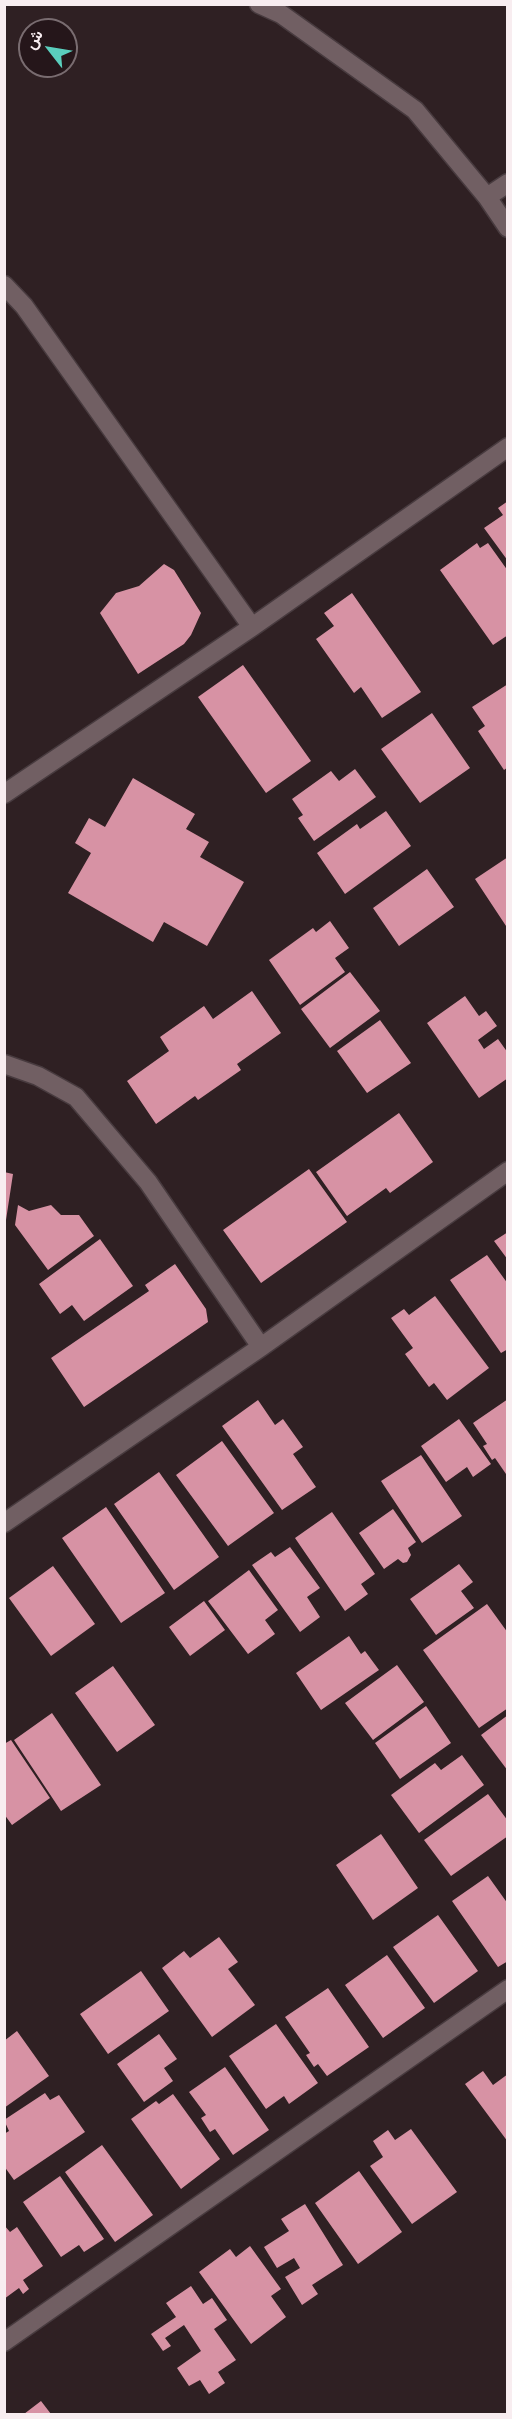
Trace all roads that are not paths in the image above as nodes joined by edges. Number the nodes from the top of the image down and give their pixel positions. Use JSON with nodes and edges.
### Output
{"nodes":[{"id":1,"x":259,"y":4,"type":"edge"},
{"id":2,"x":507,"y":183,"type":"edge"},
{"id":3,"x":487,"y":197,"type":"junction"},
{"id":4,"x":507,"y":228,"type":"edge"},
{"id":5,"x":4,"y":285,"type":"edge"},
{"id":6,"x":507,"y":447,"type":"edge"},
{"id":7,"x":252,"y":627,"type":"junction"},
{"id":8,"x":4,"y":794,"type":"edge"},
{"id":9,"x":4,"y":1064,"type":"edge"},
{"id":10,"x":507,"y":1171,"type":"edge"},
{"id":11,"x":261,"y":1347,"type":"junction"},
{"id":12,"x":4,"y":1523,"type":"edge"},
{"id":13,"x":507,"y":1989,"type":"edge"},
{"id":14,"x":4,"y":2342,"type":"edge"}],
"edges":[{"from":1,"to":3,"type":"street"},
{"from":2,"to":3,"type":"street"},
{"from":3,"to":4,"type":"street"},
{"from":5,"to":7,"type":"street"},
{"from":6,"to":7,"type":"street"},
{"from":7,"to":8,"type":"street"},
{"from":9,"to":11,"type":"street"},
{"from":10,"to":11,"type":"street"},
{"from":11,"to":12,"type":"street"},
{"from":13,"to":14,"type":"street"}]}
